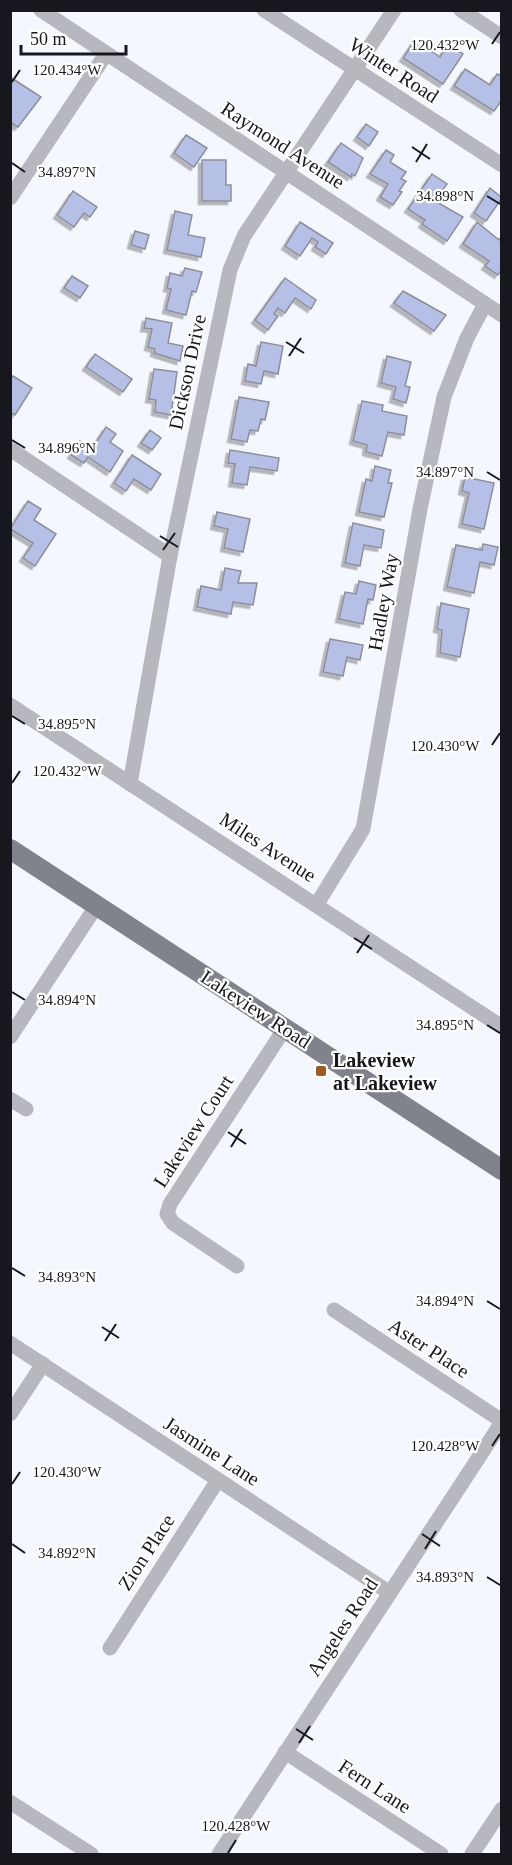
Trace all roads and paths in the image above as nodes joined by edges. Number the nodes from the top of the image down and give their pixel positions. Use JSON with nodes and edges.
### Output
{"nodes":[{"id":1,"x":41,"y":10,"type":"edge"},
{"id":2,"x":264,"y":10,"type":"edge"},
{"id":3,"x":394,"y":10,"type":"edge"},
{"id":4,"x":461,"y":10,"type":"edge"},
{"id":5,"x":501,"y":37,"type":"edge"},
{"id":6,"x":106,"y":54,"type":"junction"},
{"id":7,"x":355,"y":69,"type":"junction"},
{"id":8,"x":501,"y":165,"type":"edge"},
{"id":9,"x":287,"y":173,"type":"junction"},
{"id":10,"x":10,"y":198,"type":"edge"},
{"id":11,"x":485,"y":304,"type":"junction"},
{"id":12,"x":501,"y":315,"type":"edge"},
{"id":13,"x":10,"y":449,"type":"edge"},
{"id":14,"x":170,"y":556,"type":"junction"},
{"id":15,"x":10,"y":705,"type":"edge"},
{"id":16,"x":130,"y":784,"type":"junction"},
{"id":17,"x":10,"y":849,"type":"edge"},
{"id":18,"x":317,"y":904,"type":"junction"},
{"id":19,"x":97,"y":905,"type":"junction"},
{"id":20,"x":501,"y":1027,"type":"edge"},
{"id":21,"x":285,"y":1028,"type":"junction"},
{"id":22,"x":10,"y":1037,"type":"edge"},
{"id":23,"x":10,"y":1099,"type":"edge"},
{"id":24,"x":26,"y":1109,"type":"dead end"},
{"id":25,"x":501,"y":1170,"type":"edge"},
{"id":26,"x":237,"y":1266,"type":"dead end"},
{"id":27,"x":334,"y":1310,"type":"dead end"},
{"id":28,"x":10,"y":1343,"type":"edge"},
{"id":29,"x":43,"y":1364,"type":"junction"},
{"id":30,"x":10,"y":1414,"type":"edge"},
{"id":31,"x":501,"y":1422,"type":"edge"},
{"id":32,"x":218,"y":1480,"type":"junction"},
{"id":33,"x":390,"y":1593,"type":"junction"},
{"id":34,"x":110,"y":1648,"type":"dead end"},
{"id":35,"x":285,"y":1752,"type":"junction"},
{"id":36,"x":10,"y":1802,"type":"edge"},
{"id":37,"x":501,"y":1809,"type":"edge"},
{"id":38,"x":91,"y":1854,"type":"edge"},
{"id":39,"x":219,"y":1854,"type":"edge"},
{"id":40,"x":441,"y":1854,"type":"edge"},
{"id":41,"x":472,"y":1854,"type":"edge"}],
"edges":[{"from":1,"to":6,"type":"street","name":"Raymond Avenue"},
{"from":2,"to":7,"type":"street","name":"Winter Road"},
{"from":3,"to":7,"type":"street","name":"Dickson Drive"},
{"from":4,"to":5,"type":"street"},
{"from":6,"to":9,"type":"street","name":"Raymond Avenue"},
{"from":6,"to":10,"type":"street"},
{"from":7,"to":8,"type":"street","name":"Winter Road"},
{"from":7,"to":9,"type":"street","name":"Dickson Drive"},
{"from":9,"to":11,"type":"street","name":"Raymond Avenue"},
{"from":9,"to":14,"type":"street","name":"Dickson Drive"},
{"from":11,"to":12,"type":"street","name":"Raymond Avenue"},
{"from":11,"to":18,"type":"street","name":"Hadley Way"},
{"from":13,"to":14,"type":"street"},
{"from":14,"to":16,"type":"street","name":"Dickson Drive"},
{"from":15,"to":16,"type":"street","name":"Miles Avenue"},
{"from":16,"to":18,"type":"street","name":"Miles Avenue"},
{"from":17,"to":19,"type":"main road","name":"Lakeview Road"},
{"from":18,"to":20,"type":"street","name":"Miles Avenue"},
{"from":19,"to":21,"type":"main road","name":"Lakeview Road"},
{"from":19,"to":22,"type":"street"},
{"from":21,"to":25,"type":"main road","name":"Lakeview Road"},
{"from":21,"to":26,"type":"street","name":"Lakeview Court"},
{"from":23,"to":24,"type":"street"},
{"from":27,"to":31,"type":"street","name":"Aster Place"},
{"from":28,"to":29,"type":"street","name":"Jasmine Lane"},
{"from":29,"to":30,"type":"street"},
{"from":29,"to":32,"type":"street","name":"Jasmine Lane"},
{"from":31,"to":33,"type":"street","name":"Angeles Road"},
{"from":32,"to":33,"type":"street","name":"Jasmine Lane"},
{"from":32,"to":34,"type":"street","name":"Zion Place"},
{"from":33,"to":35,"type":"street","name":"Angeles Road"},
{"from":35,"to":39,"type":"street","name":"Angeles Road"},
{"from":35,"to":40,"type":"street","name":"Fern Lane"},
{"from":36,"to":38,"type":"street"},
{"from":37,"to":41,"type":"street"}]}
